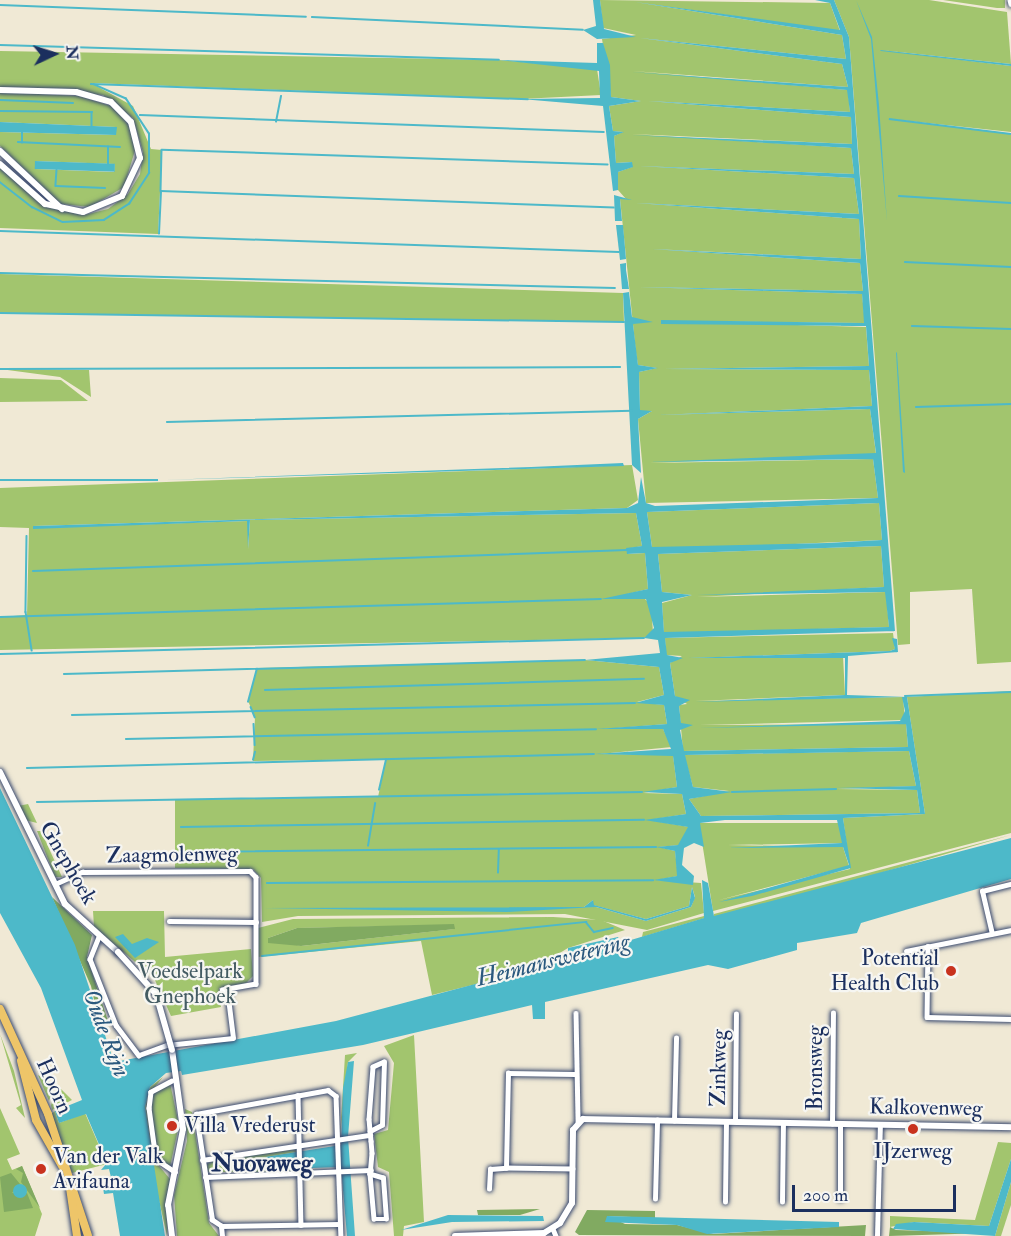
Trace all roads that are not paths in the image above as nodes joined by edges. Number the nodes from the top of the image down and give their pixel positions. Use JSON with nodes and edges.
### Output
{"nodes":[{"id":1,"x":0,"y":90,"type":"edge"},
{"id":2,"x":0,"y":151,"type":"edge"},
{"id":3,"x":0,"y":164,"type":"edge"},
{"id":4,"x":63,"y":210,"type":"junction"},
{"id":5,"x":0,"y":772,"type":"edge"},
{"id":6,"x":55,"y":884,"type":"junction"},
{"id":7,"x":1011,"y":884,"type":"edge"},
{"id":8,"x":169,"y":921,"type":"dead end"},
{"id":9,"x":256,"y":922,"type":"junction"},
{"id":10,"x":1011,"y":930,"type":"edge"},
{"id":11,"x":992,"y":934,"type":"junction"},
{"id":12,"x":99,"y":937,"type":"junction"},
{"id":13,"x":928,"y":946,"type":"junction"},
{"id":14,"x":906,"y":951,"type":"dead end"},
{"id":15,"x":0,"y":1009,"type":"edge"},
{"id":16,"x":576,"y":1013,"type":"dead end"},
{"id":17,"x":833,"y":1013,"type":"dead end"},
{"id":18,"x":736,"y":1014,"type":"dead end"},
{"id":19,"x":1011,"y":1018,"type":"edge"},
{"id":20,"x":676,"y":1038,"type":"dead end"},
{"id":21,"x":20,"y":1053,"type":"junction"},
{"id":22,"x":575,"y":1074,"type":"junction"},
{"id":23,"x":172,"y":1081,"type":"dead end"},
{"id":24,"x":298,"y":1095,"type":"junction"},
{"id":25,"x":657,"y":1120,"type":"junction"},
{"id":26,"x":578,"y":1121,"type":"junction"},
{"id":27,"x":674,"y":1121,"type":"junction"},
{"id":28,"x":726,"y":1122,"type":"junction"},
{"id":29,"x":735,"y":1122,"type":"junction"},
{"id":30,"x":783,"y":1123,"type":"junction"},
{"id":31,"x":832,"y":1124,"type":"junction"},
{"id":32,"x":840,"y":1124,"type":"junction"},
{"id":33,"x":880,"y":1125,"type":"junction"},
{"id":34,"x":1011,"y":1127,"type":"edge"},
{"id":35,"x":370,"y":1133,"type":"junction"},
{"id":36,"x":336,"y":1142,"type":"junction"},
{"id":37,"x":299,"y":1144,"type":"junction"},
{"id":38,"x":202,"y":1160,"type":"junction"},
{"id":39,"x":506,"y":1168,"type":"junction"},
{"id":40,"x":573,"y":1169,"type":"junction"},
{"id":41,"x":337,"y":1170,"type":"junction"},
{"id":42,"x":175,"y":1172,"type":"junction"},
{"id":43,"x":371,"y":1172,"type":"junction"},
{"id":44,"x":299,"y":1174,"type":"junction"},
{"id":45,"x":205,"y":1177,"type":"junction"},
{"id":46,"x":489,"y":1189,"type":"dead end"},
{"id":47,"x":655,"y":1199,"type":"dead end"},
{"id":48,"x":840,"y":1199,"type":"dead end"},
{"id":49,"x":724,"y":1202,"type":"dead end"},
{"id":50,"x":782,"y":1202,"type":"dead end"},
{"id":51,"x":339,"y":1224,"type":"junction"},
{"id":52,"x":301,"y":1225,"type":"junction"},
{"id":53,"x":221,"y":1226,"type":"junction"},
{"id":54,"x":553,"y":1229,"type":"junction"},
{"id":55,"x":77,"y":1236,"type":"edge"},
{"id":56,"x":88,"y":1236,"type":"edge"},
{"id":57,"x":172,"y":1236,"type":"edge"},
{"id":58,"x":222,"y":1236,"type":"edge"},
{"id":59,"x":341,"y":1236,"type":"edge"},
{"id":60,"x":455,"y":1236,"type":"edge"},
{"id":61,"x":556,"y":1236,"type":"edge"},
{"id":62,"x":877,"y":1236,"type":"edge"}],
"edges":[{"from":1,"to":4,"type":"street"},
{"from":2,"to":4,"type":"street"},
{"from":3,"to":4,"type":"street"},
{"from":5,"to":6,"type":"street","name":"Gnephoek"},
{"from":6,"to":9,"type":"street","name":"Zaagmolenweg"},
{"from":6,"to":12,"type":"street","name":"Gnephoek"},
{"from":7,"to":11,"type":"street"},
{"from":8,"to":9,"type":"street"},
{"from":9,"to":12,"type":"street","name":"Zaagmolenweg"},
{"from":10,"to":11,"type":"street"},
{"from":11,"to":13,"type":"street"},
{"from":12,"to":42,"type":"street","name":"Gnephoek","bridge":true},
{"from":13,"to":14,"type":"street"},
{"from":13,"to":19,"type":"street"},
{"from":15,"to":21,"type":"main road","name":"Hoorn"},
{"from":16,"to":22,"type":"street"},
{"from":17,"to":31,"type":"street","name":"Bronsweg"},
{"from":18,"to":29,"type":"street","name":"Zinkweg"},
{"from":20,"to":27,"type":"street"},
{"from":21,"to":55,"type":"main road","name":"Hoorn"},
{"from":21,"to":56,"type":"main road","name":"Hoorn"},
{"from":22,"to":26,"type":"street"},
{"from":22,"to":39,"type":"street"},
{"from":23,"to":42,"type":"street"},
{"from":24,"to":36,"type":"street"},
{"from":24,"to":37,"type":"street"},
{"from":24,"to":38,"type":"street"},
{"from":25,"to":26,"type":"street","name":"Kalkovenweg"},
{"from":25,"to":27,"type":"street","name":"Kalkovenweg"},
{"from":25,"to":47,"type":"street"},
{"from":26,"to":40,"type":"street"},
{"from":27,"to":28,"type":"street","name":"Kalkovenweg"},
{"from":28,"to":29,"type":"street","name":"Kalkovenweg"},
{"from":28,"to":49,"type":"street"},
{"from":29,"to":30,"type":"street","name":"Kalkovenweg"},
{"from":30,"to":31,"type":"street","name":"Kalkovenweg"},
{"from":30,"to":50,"type":"street"},
{"from":31,"to":32,"type":"street","name":"Kalkovenweg"},
{"from":32,"to":33,"type":"street","name":"Kalkovenweg"},
{"from":32,"to":48,"type":"street","name":"Kalkovenweg"},
{"from":33,"to":34,"type":"street","name":"Kalkovenweg"},
{"from":33,"to":62,"type":"street"},
{"from":35,"to":35,"type":"street"},
{"from":35,"to":36,"type":"street"},
{"from":35,"to":43,"type":"street"},
{"from":36,"to":37,"type":"street"},
{"from":36,"to":41,"type":"street"},
{"from":37,"to":38,"type":"street"},
{"from":37,"to":44,"type":"street"},
{"from":38,"to":45,"type":"street"},
{"from":39,"to":40,"type":"street"},
{"from":39,"to":46,"type":"street"},
{"from":40,"to":54,"type":"street"},
{"from":41,"to":43,"type":"street"},
{"from":41,"to":44,"type":"street"},
{"from":41,"to":51,"type":"street"},
{"from":42,"to":57,"type":"street"},
{"from":43,"to":43,"type":"street"},
{"from":44,"to":45,"type":"street"},
{"from":44,"to":52,"type":"street"},
{"from":45,"to":53,"type":"street"},
{"from":51,"to":52,"type":"street"},
{"from":51,"to":59,"type":"street"},
{"from":52,"to":53,"type":"street"},
{"from":53,"to":58,"type":"street"},
{"from":54,"to":60,"type":"street"},
{"from":54,"to":61,"type":"street"}]}
